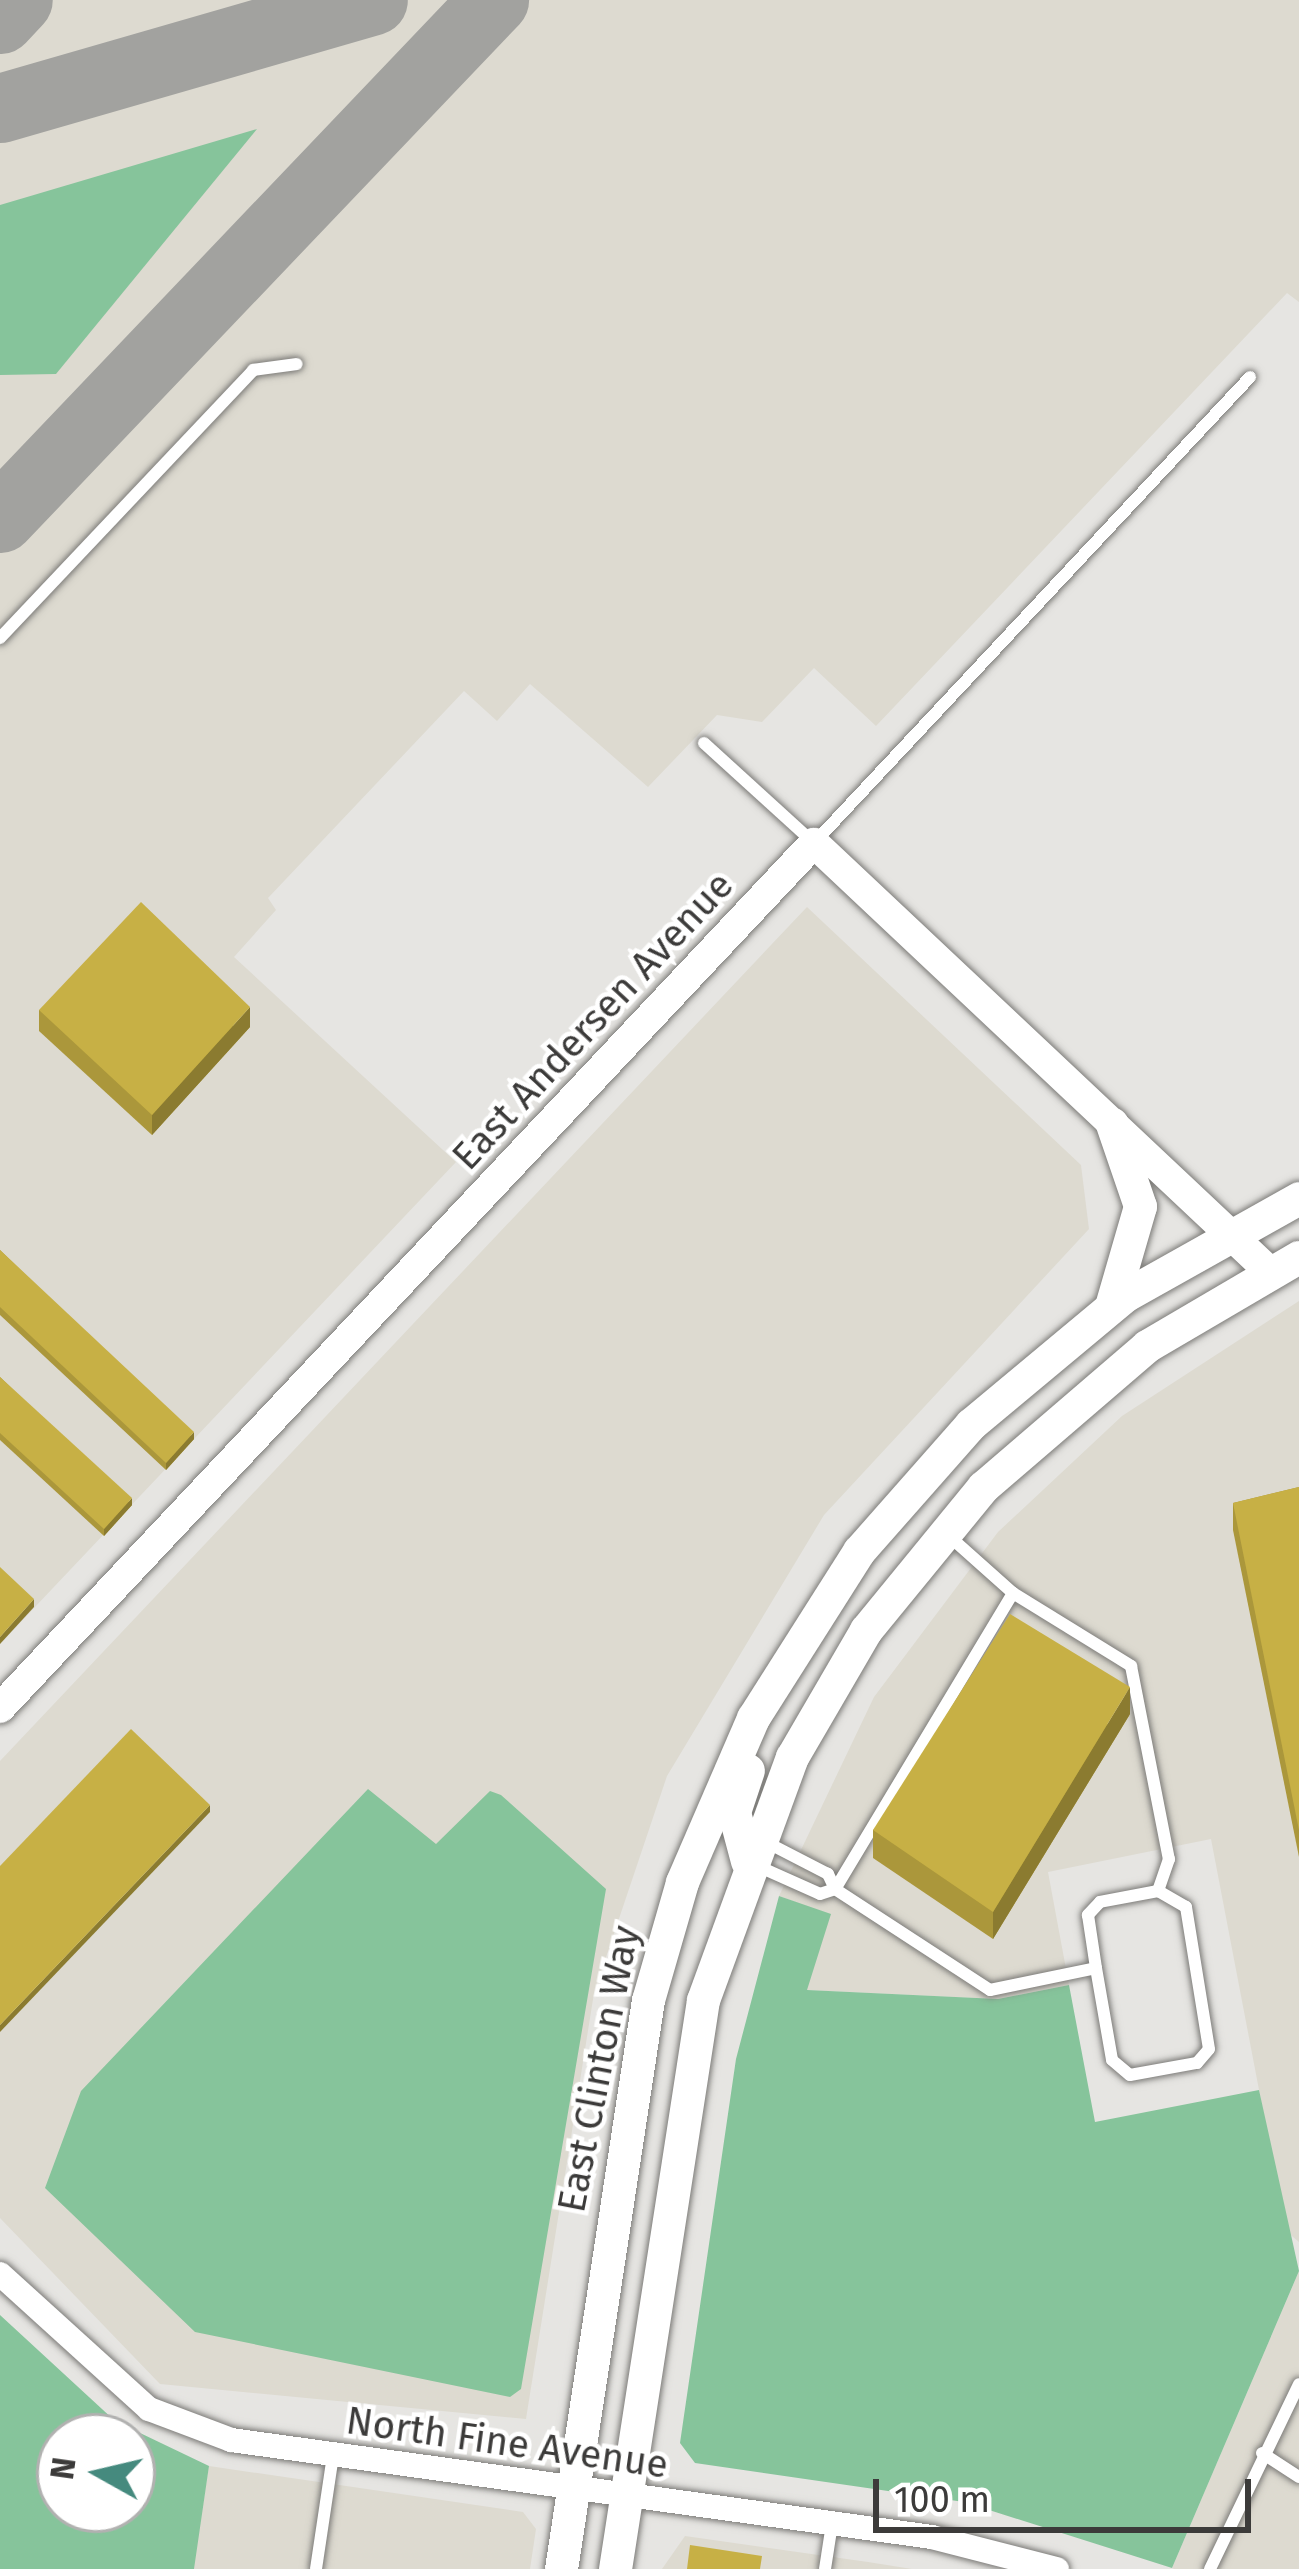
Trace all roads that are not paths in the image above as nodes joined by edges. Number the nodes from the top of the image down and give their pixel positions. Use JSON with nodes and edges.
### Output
{"nodes":[{"id":1,"x":298,"y":364,"type":"dead end"},
{"id":2,"x":1250,"y":377,"type":"dead end"},
{"id":3,"x":0,"y":638,"type":"edge"},
{"id":4,"x":704,"y":743,"type":"dead end"},
{"id":5,"x":814,"y":843,"type":"junction"},
{"id":6,"x":1112,"y":1124,"type":"junction"},
{"id":7,"x":1299,"y":1198,"type":"edge"},
{"id":8,"x":1230,"y":1234,"type":"junction"},
{"id":9,"x":1284,"y":1264,"type":"edge"},
{"id":10,"x":1111,"y":1306,"type":"junction"},
{"id":11,"x":944,"y":1531,"type":"junction"},
{"id":12,"x":1013,"y":1593,"type":"junction"},
{"id":13,"x":828,"y":1594,"type":"junction"},
{"id":14,"x":0,"y":1708,"type":"edge"},
{"id":15,"x":751,"y":1849,"type":"junction"},
{"id":16,"x":835,"y":1889,"type":"junction"},
{"id":17,"x":1159,"y":1891,"type":"junction"},
{"id":18,"x":1096,"y":1968,"type":"junction"},
{"id":19,"x":0,"y":2274,"type":"edge"},
{"id":20,"x":1299,"y":2384,"type":"edge"},
{"id":21,"x":1262,"y":2453,"type":"junction"},
{"id":22,"x":332,"y":2455,"type":"junction"},
{"id":23,"x":1299,"y":2477,"type":"edge"},
{"id":24,"x":573,"y":2488,"type":"junction"},
{"id":25,"x":626,"y":2497,"type":"junction"},
{"id":26,"x":832,"y":2524,"type":"junction"},
{"id":27,"x":1003,"y":2561,"type":"edge"},
{"id":28,"x":316,"y":2569,"type":"edge"},
{"id":29,"x":561,"y":2569,"type":"edge"},
{"id":30,"x":615,"y":2569,"type":"edge"},
{"id":31,"x":825,"y":2569,"type":"edge"},
{"id":32,"x":1057,"y":2569,"type":"edge"},
{"id":33,"x":1210,"y":2569,"type":"edge"}],
"edges":[{"from":1,"to":3,"type":"lane"},
{"from":2,"to":5,"type":"lane"},
{"from":4,"to":5,"type":"lane"},
{"from":5,"to":6,"type":"street"},
{"from":5,"to":14,"type":"street","name":"East Andersen Avenue"},
{"from":6,"to":8,"type":"street"},
{"from":6,"to":10,"type":"main road"},
{"from":7,"to":8,"type":"main road","name":"East Clinton Way"},
{"from":8,"to":9,"type":"street"},
{"from":8,"to":10,"type":"main road","name":"East Clinton Way"},
{"from":9,"to":11,"type":"main road"},
{"from":10,"to":13,"type":"main road","name":"East Clinton Way"},
{"from":11,"to":12,"type":"lane"},
{"from":11,"to":15,"type":"main road"},
{"from":12,"to":16,"type":"lane"},
{"from":12,"to":17,"type":"lane"},
{"from":13,"to":15,"type":"main road"},
{"from":13,"to":24,"type":"main road","name":"East Clinton Way"},
{"from":15,"to":16,"type":"lane"},
{"from":15,"to":16,"type":"lane"},
{"from":15,"to":25,"type":"main road"},
{"from":16,"to":18,"type":"lane"},
{"from":17,"to":18,"type":"lane"},
{"from":17,"to":18,"type":"lane"},
{"from":19,"to":22,"type":"street","name":"North Fine Avenue"},
{"from":20,"to":21,"type":"lane"},
{"from":21,"to":23,"type":"lane"},
{"from":21,"to":33,"type":"lane"},
{"from":22,"to":24,"type":"street","name":"North Fine Avenue"},
{"from":22,"to":28,"type":"lane"},
{"from":24,"to":25,"type":"street","name":"North Fine Avenue"},
{"from":24,"to":29,"type":"main road","name":"East Clinton Way"},
{"from":25,"to":26,"type":"street","name":"North Fine Avenue"},
{"from":25,"to":30,"type":"main road"},
{"from":26,"to":27,"type":"street","name":"North Fine Avenue"},
{"from":26,"to":31,"type":"lane"},
{"from":27,"to":32,"type":"street","name":"North Fine Avenue"}]}
